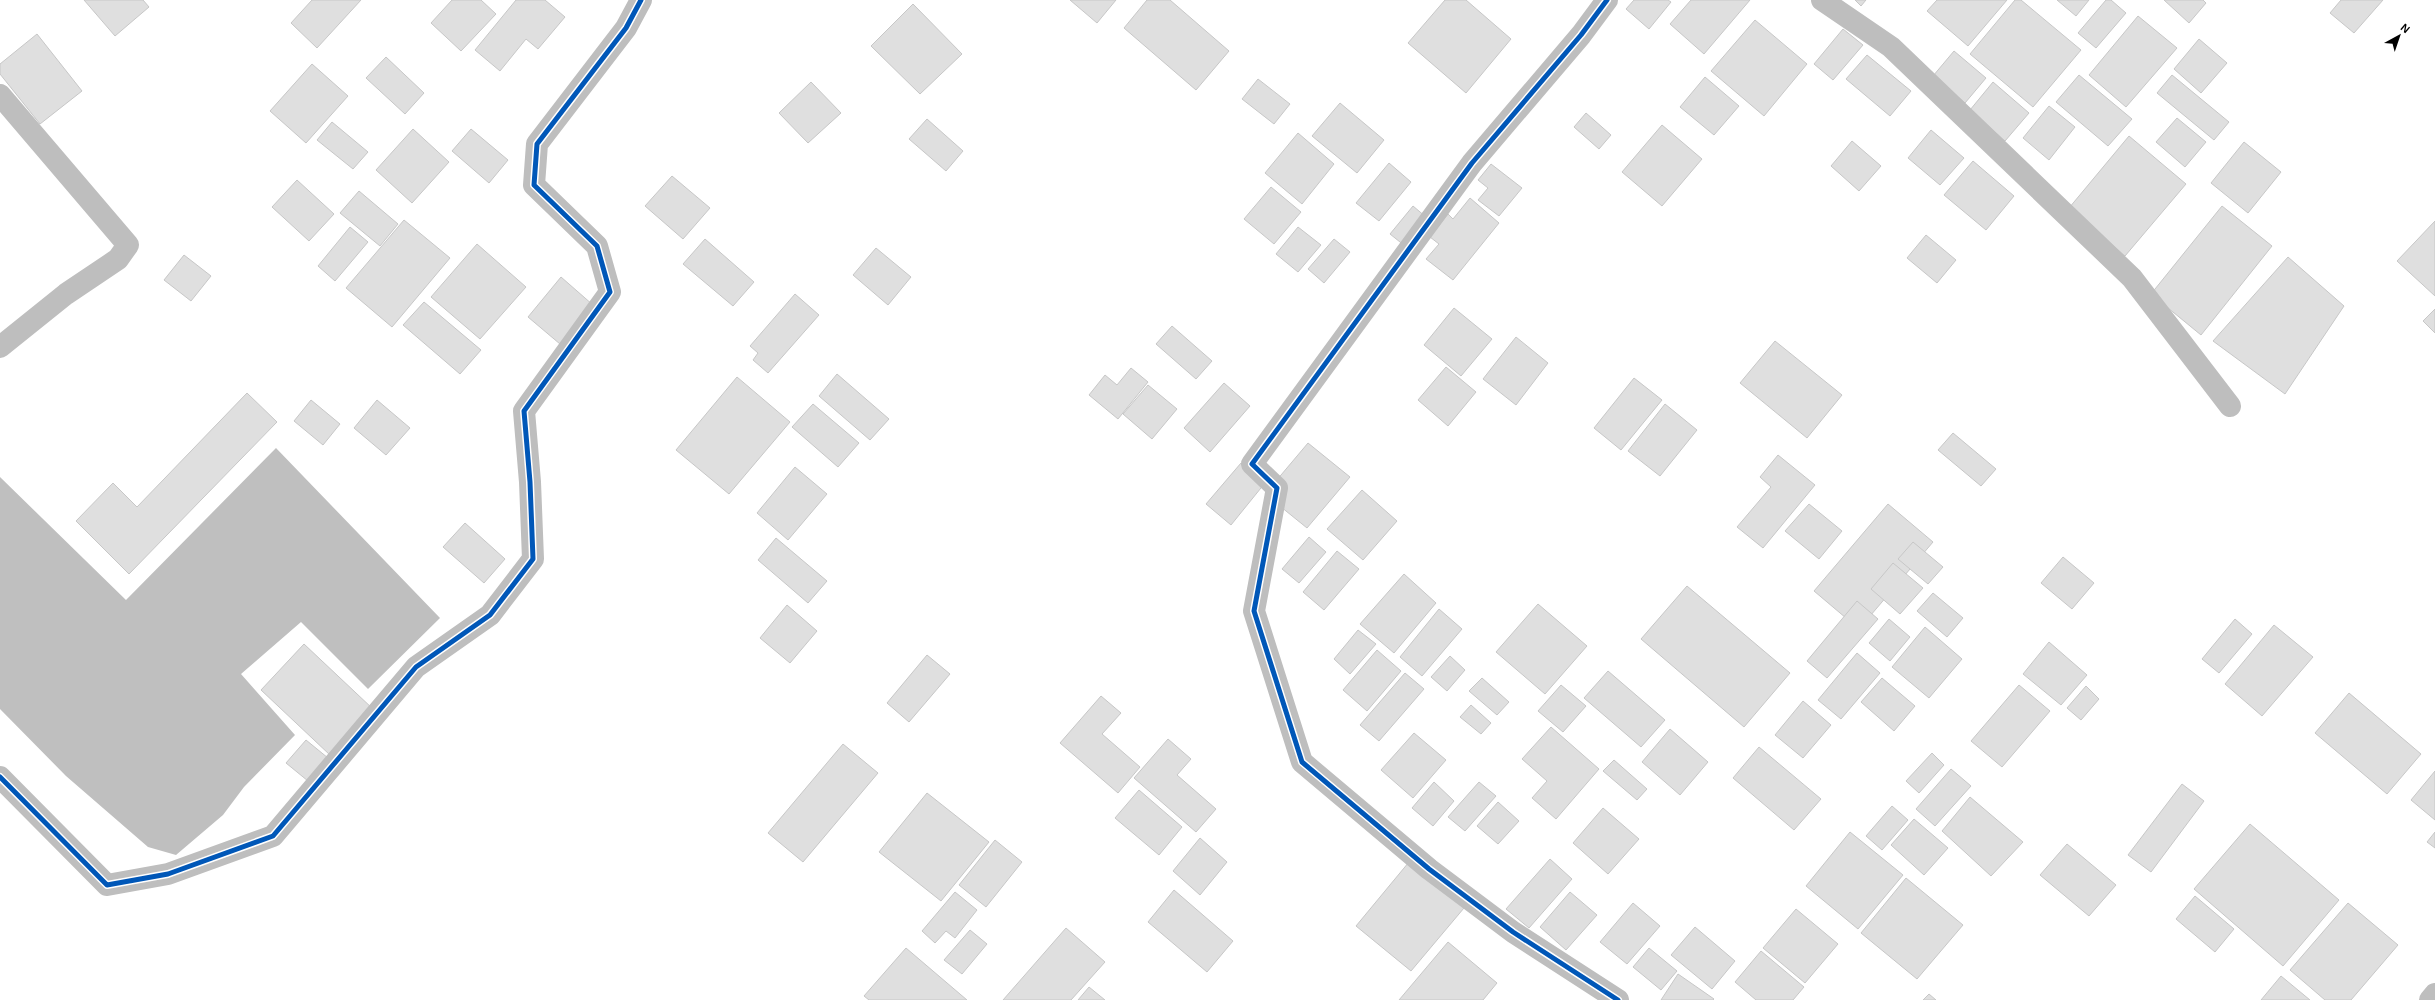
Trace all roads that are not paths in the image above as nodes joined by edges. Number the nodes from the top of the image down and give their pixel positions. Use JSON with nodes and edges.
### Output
{"nodes":[{"id":1,"x":641,"y":0,"type":"edge"},
{"id":2,"x":1607,"y":0,"type":"edge"},
{"id":3,"x":1822,"y":0,"type":"edge"},
{"id":4,"x":0,"y":95,"type":"edge"},
{"id":5,"x":0,"y":346,"type":"edge"},
{"id":6,"x":2230,"y":406,"type":"dead end"},
{"id":7,"x":0,"y":777,"type":"edge"},
{"id":8,"x":2435,"y":994,"type":"edge"},
{"id":9,"x":1618,"y":1000,"type":"edge"},
{"id":10,"x":2430,"y":1000,"type":"edge"}],
"edges":[{"from":1,"to":7,"type":"street"},
{"from":2,"to":9,"type":"street"},
{"from":3,"to":6,"type":"street"},
{"from":4,"to":5,"type":"street"},
{"from":8,"to":10,"type":"street"}]}
